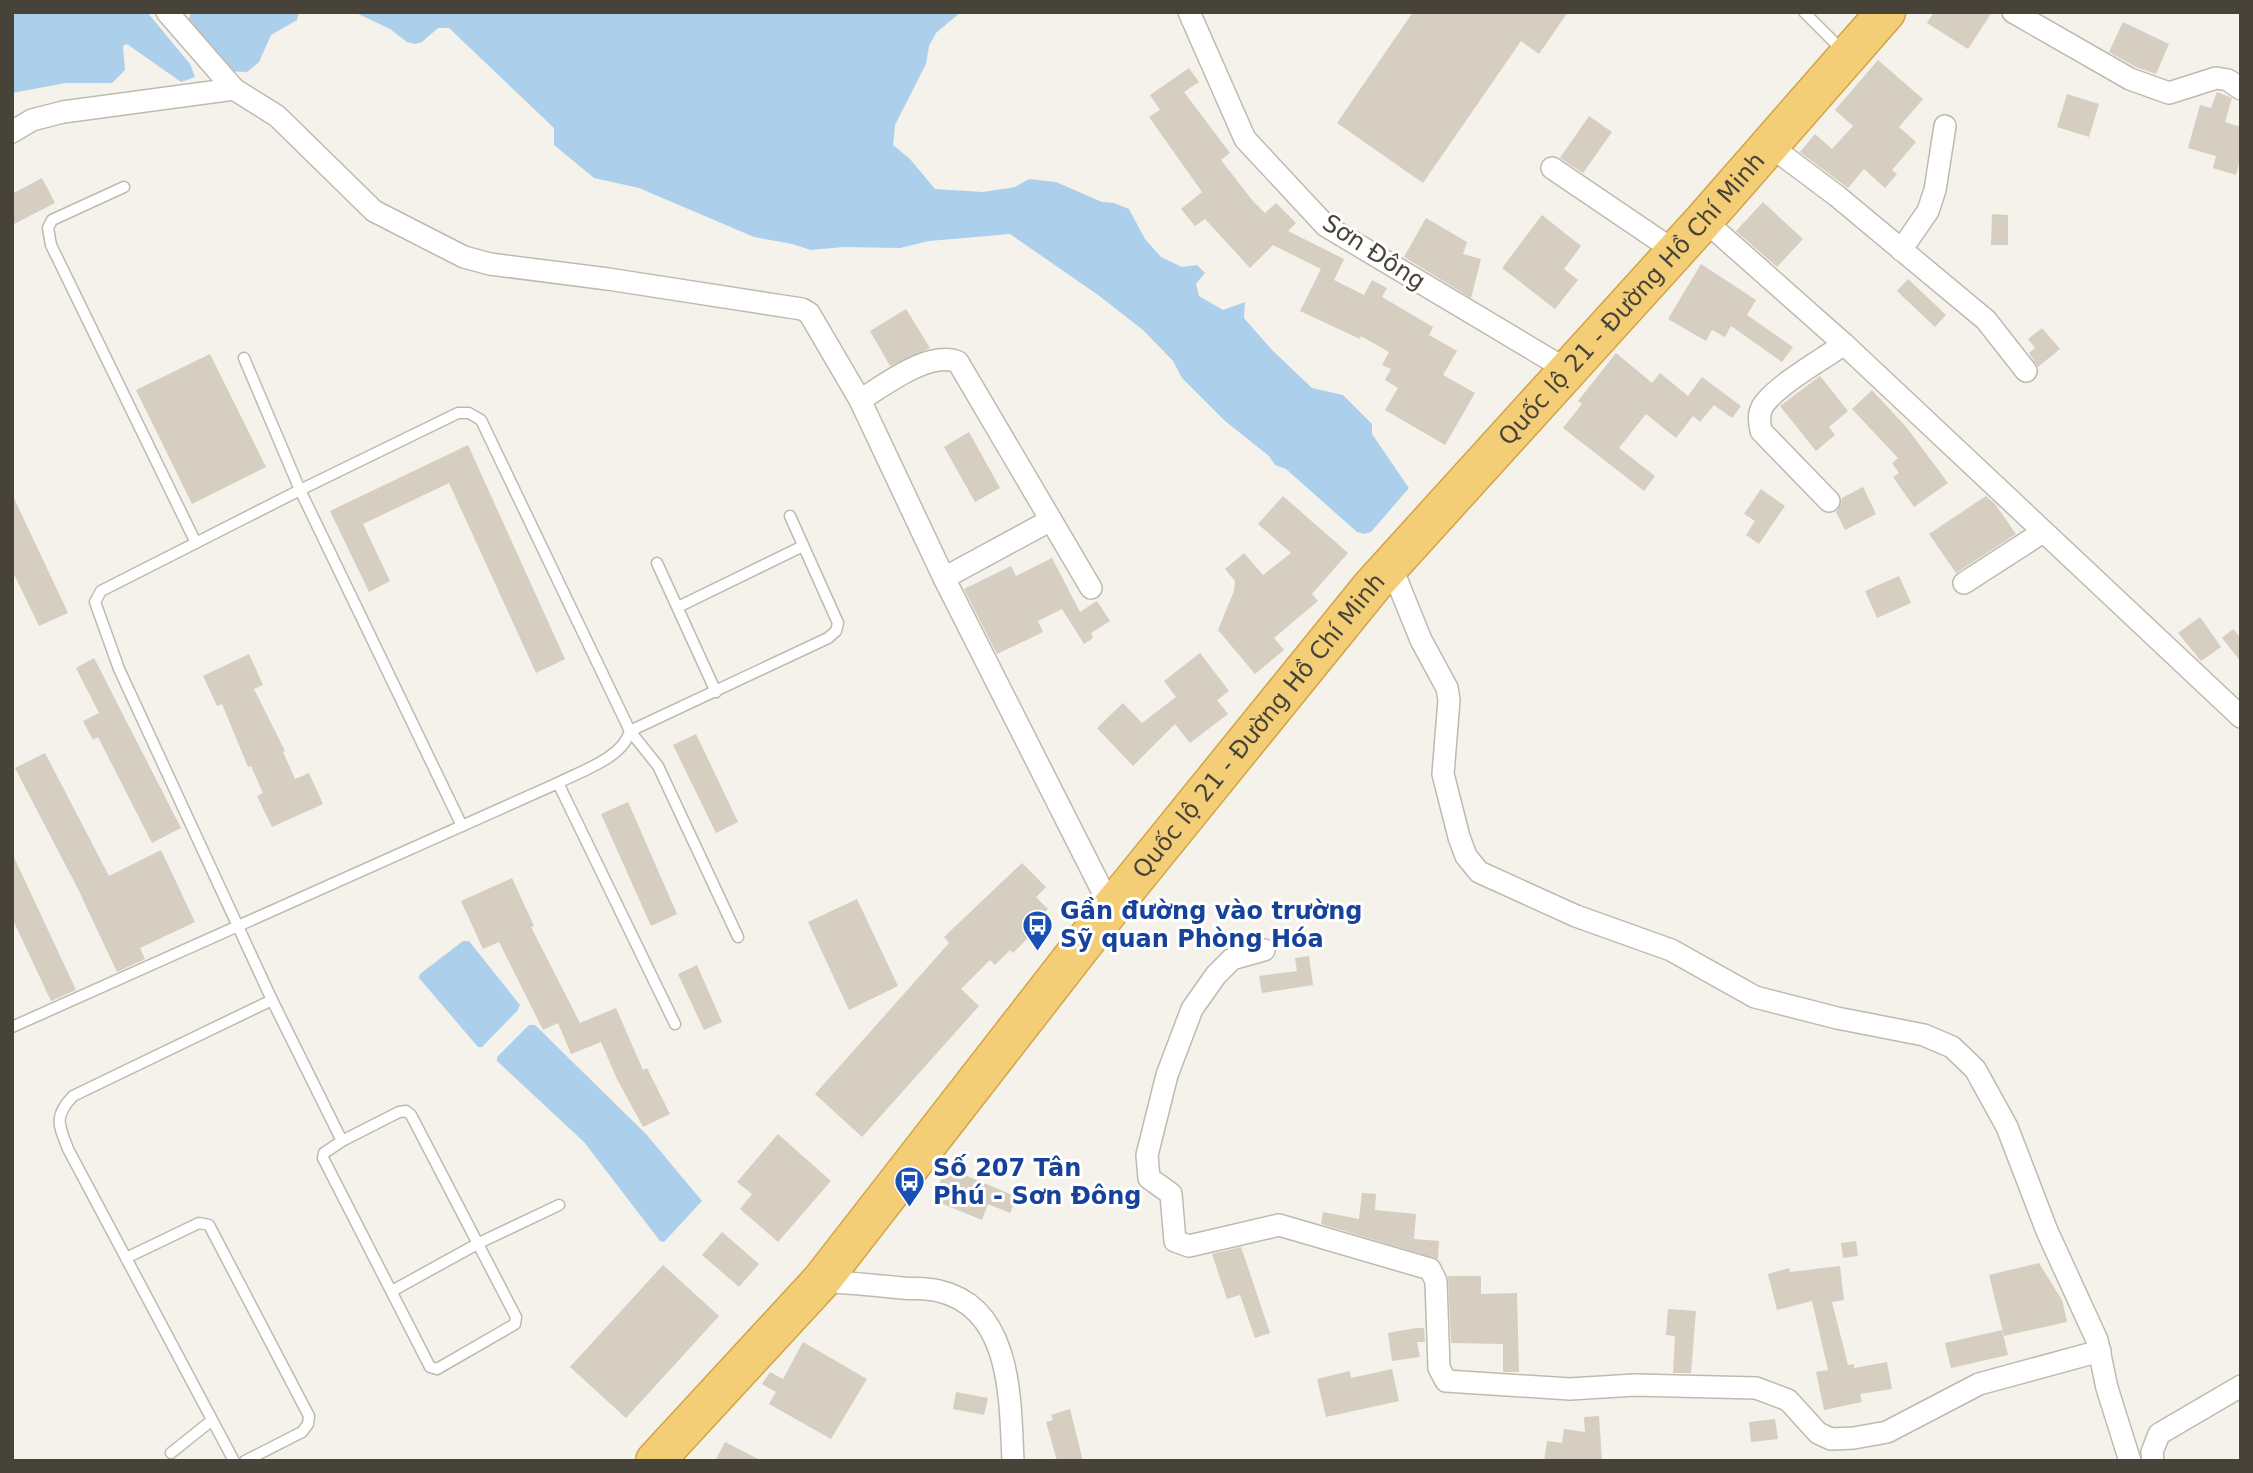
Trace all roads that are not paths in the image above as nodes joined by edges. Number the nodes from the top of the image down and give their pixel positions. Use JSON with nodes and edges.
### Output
{"nodes":[{"id":1,"x":167,"y":12,"type":"edge"},
{"id":2,"x":1189,"y":12,"type":"edge"},
{"id":3,"x":1804,"y":12,"type":"edge"},
{"id":4,"x":1886,"y":12,"type":"edge"},
{"id":5,"x":2013,"y":12,"type":"edge"},
{"id":6,"x":1848,"y":56,"type":"junction"},
{"id":7,"x":234,"y":89,"type":"junction"},
{"id":8,"x":2241,"y":89,"type":"edge"},
{"id":9,"x":1945,"y":126,"type":"dead end"},
{"id":10,"x":12,"y":132,"type":"edge"},
{"id":11,"x":1769,"y":145,"type":"junction"},
{"id":12,"x":1552,"y":168,"type":"dead end"},
{"id":13,"x":124,"y":187,"type":"dead end"},
{"id":14,"x":1704,"y":220,"type":"junction"},
{"id":15,"x":1901,"y":250,"type":"junction"},
{"id":16,"x":1676,"y":252,"type":"junction"},
{"id":17,"x":1844,"y":344,"type":"junction"},
{"id":18,"x":244,"y":358,"type":"dead end"},
{"id":19,"x":1569,"y":371,"type":"junction"},
{"id":20,"x":2026,"y":371,"type":"dead end"},
{"id":21,"x":860,"y":400,"type":"junction"},
{"id":22,"x":300,"y":491,"type":"junction"},
{"id":23,"x":1829,"y":501,"type":"dead end"},
{"id":24,"x":790,"y":516,"type":"dead end"},
{"id":25,"x":1051,"y":520,"type":"junction"},
{"id":26,"x":2043,"y":532,"type":"junction"},
{"id":27,"x":196,"y":543,"type":"junction"},
{"id":28,"x":803,"y":546,"type":"junction"},
{"id":29,"x":657,"y":564,"type":"dead end"},
{"id":30,"x":1391,"y":566,"type":"junction"},
{"id":31,"x":944,"y":578,"type":"junction"},
{"id":32,"x":1964,"y":583,"type":"dead end"},
{"id":33,"x":1091,"y":588,"type":"dead end"},
{"id":34,"x":678,"y":607,"type":"junction"},
{"id":35,"x":716,"y":692,"type":"junction"},
{"id":36,"x":2241,"y":716,"type":"edge"},
{"id":37,"x":630,"y":731,"type":"junction"},
{"id":38,"x":558,"y":783,"type":"junction"},
{"id":39,"x":462,"y":826,"type":"junction"},
{"id":40,"x":1111,"y":908,"type":"junction"},
{"id":41,"x":238,"y":924,"type":"junction"},
{"id":42,"x":738,"y":937,"type":"dead end"},
{"id":43,"x":1264,"y":950,"type":"dead end"},
{"id":44,"x":272,"y":1000,"type":"junction"},
{"id":45,"x":675,"y":1024,"type":"dead end"},
{"id":46,"x":12,"y":1027,"type":"edge"},
{"id":47,"x":342,"y":1141,"type":"junction"},
{"id":48,"x":559,"y":1205,"type":"dead end"},
{"id":49,"x":479,"y":1243,"type":"junction"},
{"id":50,"x":126,"y":1258,"type":"junction"},
{"id":51,"x":821,"y":1281,"type":"junction"},
{"id":52,"x":392,"y":1291,"type":"junction"},
{"id":53,"x":2099,"y":1352,"type":"junction"},
{"id":54,"x":2241,"y":1386,"type":"edge"},
{"id":55,"x":211,"y":1421,"type":"junction"},
{"id":56,"x":171,"y":1453,"type":"dead end"},
{"id":57,"x":234,"y":1461,"type":"edge"},
{"id":58,"x":245,"y":1461,"type":"edge"},
{"id":59,"x":655,"y":1461,"type":"edge"},
{"id":60,"x":1013,"y":1461,"type":"edge"},
{"id":61,"x":2130,"y":1461,"type":"edge"},
{"id":62,"x":2153,"y":1461,"type":"edge"}],
"edges":[{"from":1,"to":7,"type":"street"},
{"from":2,"to":19,"type":"street","name":"Sơn Đông"},
{"from":3,"to":6,"type":"lane"},
{"from":4,"to":6,"type":"highway","name":"Quốc lộ 21 - Đường Hồ Chí Minh"},
{"from":5,"to":8,"type":"street"},
{"from":6,"to":11,"type":"highway","name":"Quốc lộ 21 - Đường Hồ Chí Minh"},
{"from":7,"to":10,"type":"street"},
{"from":7,"to":21,"type":"street"},
{"from":9,"to":15,"type":"street"},
{"from":11,"to":14,"type":"highway","name":"Quốc lộ 21 - Đường Hồ Chí Minh"},
{"from":11,"to":15,"type":"street"},
{"from":12,"to":16,"type":"street"},
{"from":13,"to":27,"type":"lane"},
{"from":14,"to":16,"type":"highway","name":"Quốc lộ 21 - Đường Hồ Chí Minh"},
{"from":14,"to":17,"type":"street"},
{"from":15,"to":20,"type":"street"},
{"from":16,"to":19,"type":"highway","name":"Quốc lộ 21 - Đường Hồ Chí Minh"},
{"from":17,"to":23,"type":"street"},
{"from":17,"to":26,"type":"street"},
{"from":18,"to":22,"type":"lane"},
{"from":19,"to":30,"type":"highway","name":"Quốc lộ 21 - Đường Hồ Chí Minh"},
{"from":21,"to":25,"type":"street"},
{"from":21,"to":31,"type":"street"},
{"from":22,"to":27,"type":"lane"},
{"from":22,"to":37,"type":"lane"},
{"from":22,"to":39,"type":"lane"},
{"from":24,"to":28,"type":"lane"},
{"from":25,"to":31,"type":"street"},
{"from":25,"to":33,"type":"street"},
{"from":26,"to":32,"type":"street"},
{"from":26,"to":36,"type":"street"},
{"from":27,"to":41,"type":"lane"},
{"from":28,"to":34,"type":"lane"},
{"from":28,"to":35,"type":"lane"},
{"from":29,"to":34,"type":"lane"},
{"from":30,"to":40,"type":"highway","name":"Quốc lộ 21 - Đường Hồ Chí Minh"},
{"from":30,"to":53,"type":"street"},
{"from":31,"to":40,"type":"street"},
{"from":34,"to":35,"type":"lane"},
{"from":35,"to":37,"type":"lane"},
{"from":37,"to":38,"type":"lane"},
{"from":37,"to":42,"type":"lane"},
{"from":38,"to":39,"type":"lane"},
{"from":38,"to":45,"type":"lane"},
{"from":39,"to":41,"type":"lane"},
{"from":40,"to":51,"type":"highway","name":"Quốc lộ 21 - Đường Hồ Chí Minh"},
{"from":41,"to":44,"type":"lane"},
{"from":41,"to":46,"type":"lane"},
{"from":43,"to":53,"type":"street"},
{"from":44,"to":47,"type":"lane"},
{"from":44,"to":50,"type":"lane"},
{"from":47,"to":49,"type":"lane"},
{"from":47,"to":52,"type":"lane"},
{"from":48,"to":49,"type":"lane"},
{"from":49,"to":52,"type":"lane"},
{"from":49,"to":52,"type":"lane"},
{"from":50,"to":55,"type":"lane"},
{"from":50,"to":58,"type":"lane"},
{"from":51,"to":59,"type":"highway","name":"Quốc lộ 21 - Đường Hồ Chí Minh"},
{"from":51,"to":60,"type":"street"},
{"from":53,"to":61,"type":"street"},
{"from":54,"to":62,"type":"street"},
{"from":55,"to":56,"type":"lane"},
{"from":55,"to":57,"type":"lane"}]}
